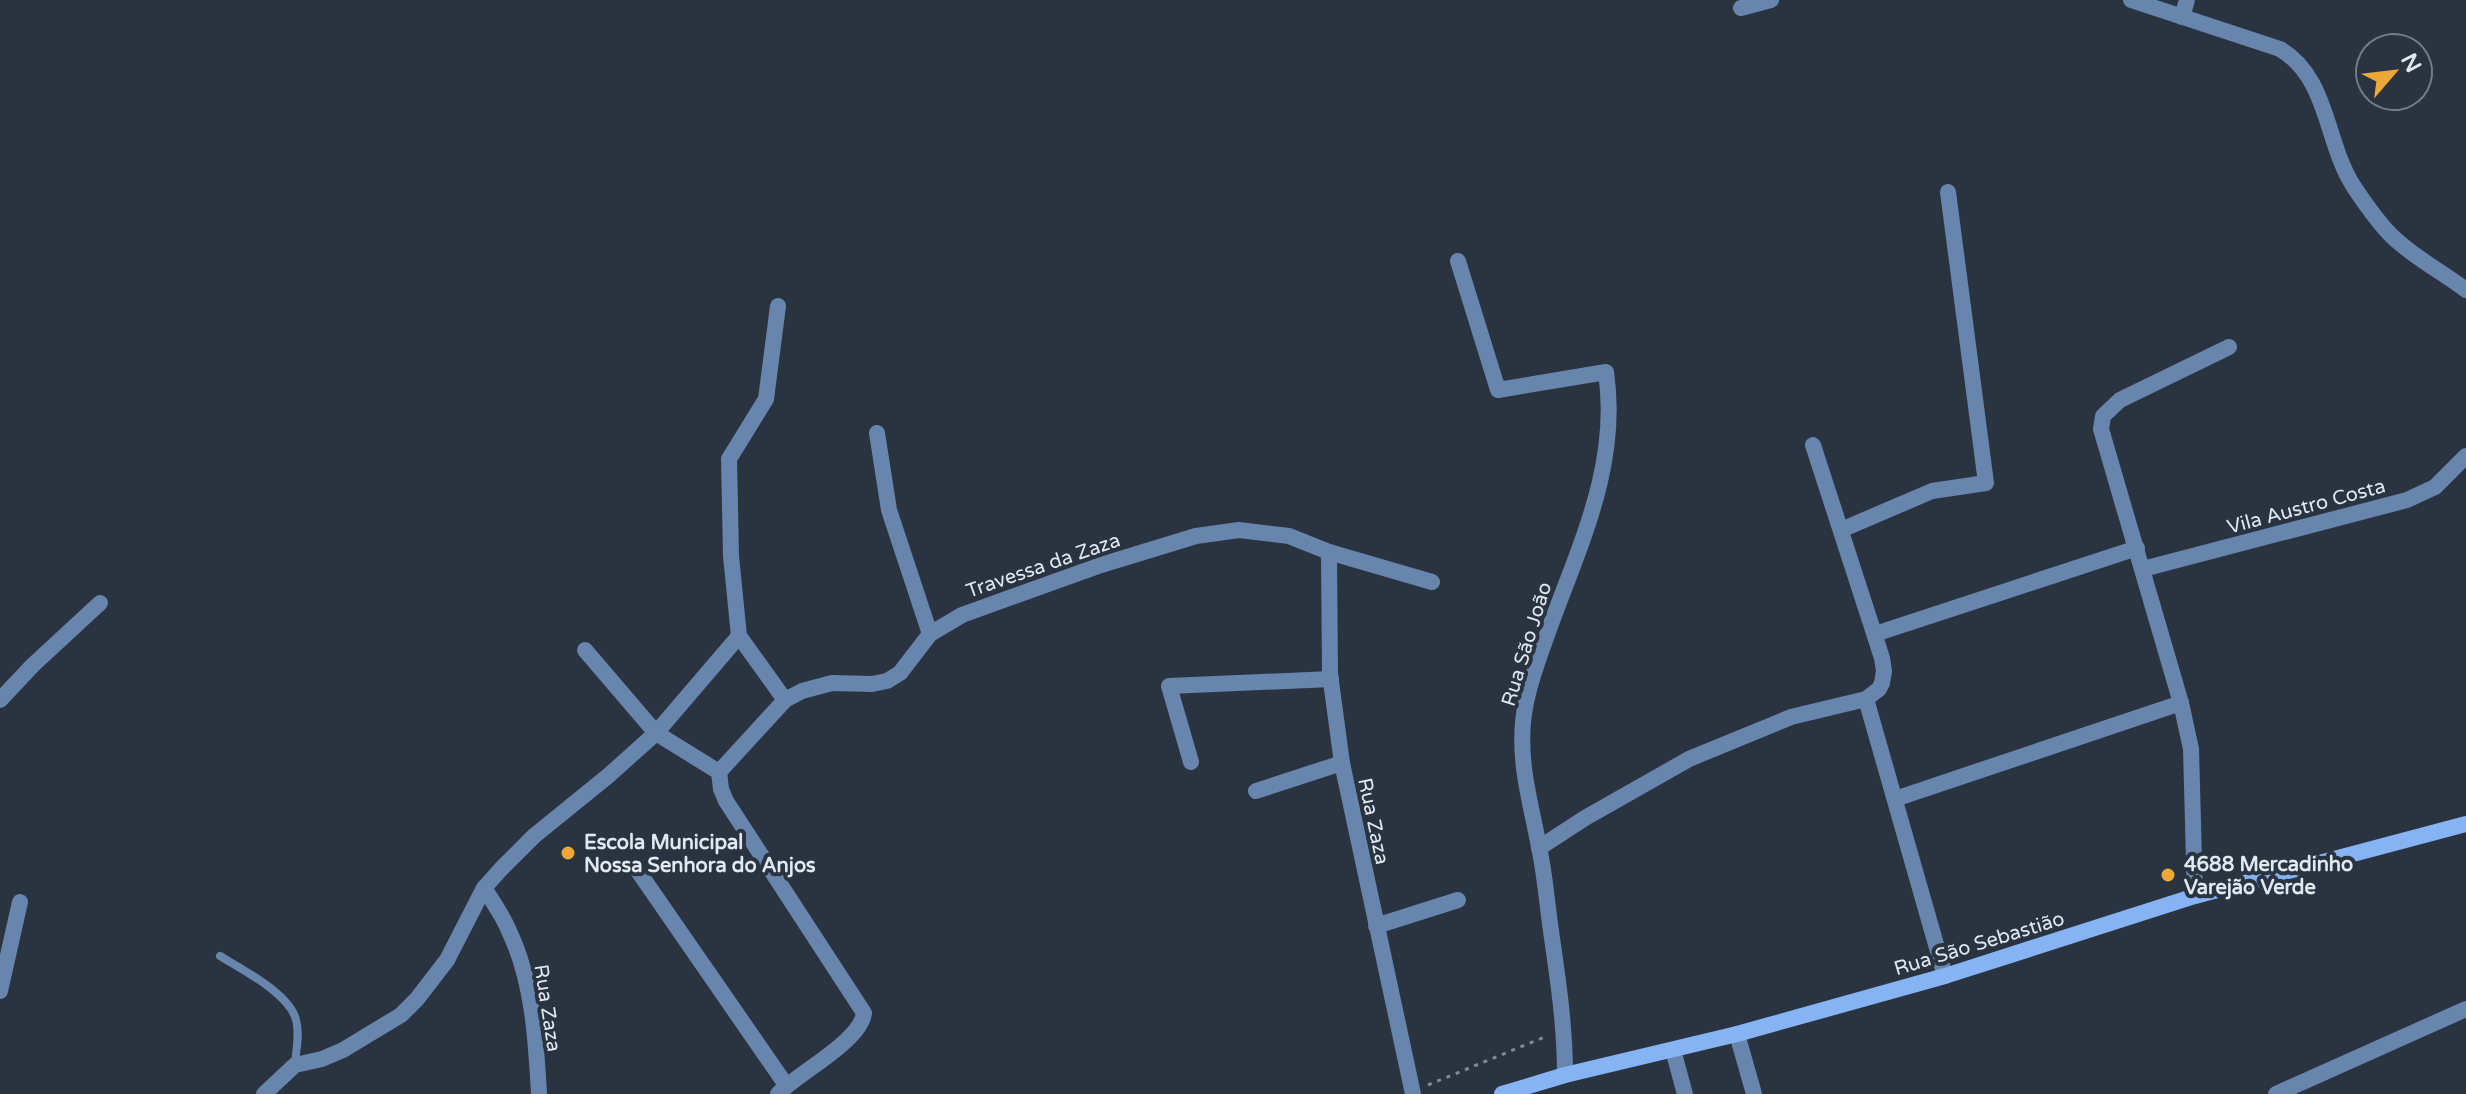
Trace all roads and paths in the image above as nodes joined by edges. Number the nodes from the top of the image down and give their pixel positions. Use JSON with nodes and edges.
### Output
{"nodes":[{"id":1,"x":1771,"y":0,"type":"edge"},
{"id":2,"x":2131,"y":0,"type":"edge"},
{"id":3,"x":2187,"y":0,"type":"edge"},
{"id":4,"x":1741,"y":8,"type":"dead end"},
{"id":5,"x":2182,"y":17,"type":"junction"},
{"id":6,"x":1948,"y":192,"type":"dead end"},
{"id":7,"x":1458,"y":261,"type":"dead end"},
{"id":8,"x":2466,"y":290,"type":"edge"},
{"id":9,"x":778,"y":306,"type":"dead end"},
{"id":10,"x":2229,"y":347,"type":"dead end"},
{"id":11,"x":877,"y":433,"type":"dead end"},
{"id":12,"x":1813,"y":445,"type":"dead end"},
{"id":13,"x":2466,"y":456,"type":"edge"},
{"id":14,"x":1841,"y":530,"type":"junction"},
{"id":15,"x":2137,"y":548,"type":"junction"},
{"id":16,"x":1329,"y":552,"type":"junction"},
{"id":17,"x":2143,"y":569,"type":"junction"},
{"id":18,"x":1432,"y":582,"type":"dead end"},
{"id":19,"x":100,"y":603,"type":"dead end"},
{"id":20,"x":930,"y":634,"type":"junction"},
{"id":21,"x":1875,"y":634,"type":"junction"},
{"id":22,"x":739,"y":636,"type":"junction"},
{"id":23,"x":585,"y":650,"type":"dead end"},
{"id":24,"x":1331,"y":679,"type":"junction"},
{"id":25,"x":1866,"y":699,"type":"junction"},
{"id":26,"x":0,"y":700,"type":"edge"},
{"id":27,"x":785,"y":700,"type":"junction"},
{"id":28,"x":2181,"y":703,"type":"junction"},
{"id":29,"x":656,"y":733,"type":"junction"},
{"id":30,"x":1191,"y":762,"type":"dead end"},
{"id":31,"x":1342,"y":763,"type":"junction"},
{"id":32,"x":719,"y":772,"type":"junction"},
{"id":33,"x":1256,"y":791,"type":"dead end"},
{"id":34,"x":1895,"y":799,"type":"junction"},
{"id":35,"x":2466,"y":824,"type":"edge"},
{"id":36,"x":1539,"y":848,"type":"junction"},
{"id":37,"x":638,"y":871,"type":"dead end"},
{"id":38,"x":484,"y":888,"type":"junction"},
{"id":39,"x":2195,"y":896,"type":"junction"},
{"id":40,"x":1458,"y":900,"type":"dead end"},
{"id":41,"x":20,"y":902,"type":"dead end"},
{"id":42,"x":1376,"y":926,"type":"junction"},
{"id":43,"x":220,"y":956,"type":"dead end"},
{"id":44,"x":1945,"y":976,"type":"junction"},
{"id":45,"x":0,"y":991,"type":"edge"},
{"id":46,"x":2466,"y":1009,"type":"edge"},
{"id":47,"x":1565,"y":1029,"type":"junction"},
{"id":48,"x":1737,"y":1034,"type":"junction"},
{"id":49,"x":1673,"y":1050,"type":"junction"},
{"id":50,"x":295,"y":1065,"type":"junction"},
{"id":51,"x":1565,"y":1075,"type":"junction"},
{"id":52,"x":782,"y":1089,"type":"edge"},
{"id":53,"x":1413,"y":1093,"type":"edge"},
{"id":54,"x":264,"y":1094,"type":"edge"},
{"id":55,"x":539,"y":1094,"type":"edge"},
{"id":56,"x":1502,"y":1094,"type":"edge"},
{"id":57,"x":1685,"y":1094,"type":"edge"},
{"id":58,"x":1754,"y":1094,"type":"edge"},
{"id":59,"x":2276,"y":1094,"type":"edge"}],
"edges":[{"from":1,"to":4,"type":"street"},
{"from":2,"to":5,"type":"street"},
{"from":3,"to":5,"type":"street"},
{"from":5,"to":8,"type":"street"},
{"from":6,"to":14,"type":"street"},
{"from":7,"to":36,"type":"street","name":"Rua São João"},
{"from":9,"to":22,"type":"street"},
{"from":10,"to":15,"type":"street"},
{"from":11,"to":20,"type":"street"},
{"from":12,"to":14,"type":"street"},
{"from":13,"to":17,"type":"street","name":"Vila Austro Costa"},
{"from":14,"to":21,"type":"street"},
{"from":15,"to":17,"type":"street"},
{"from":15,"to":21,"type":"street"},
{"from":16,"to":18,"type":"street","name":"Travessa da Zaza"},
{"from":16,"to":20,"type":"street","name":"Travessa da Zaza"},
{"from":16,"to":24,"type":"street","name":"Rua Zaza"},
{"from":17,"to":28,"type":"street"},
{"from":19,"to":26,"type":"street"},
{"from":20,"to":27,"type":"street","name":"Travessa da Zaza"},
{"from":21,"to":25,"type":"street"},
{"from":22,"to":27,"type":"street"},
{"from":22,"to":29,"type":"street"},
{"from":23,"to":29,"type":"street"},
{"from":24,"to":30,"type":"street"},
{"from":24,"to":31,"type":"street","name":"Rua Zaza"},
{"from":25,"to":34,"type":"street"},
{"from":25,"to":36,"type":"street"},
{"from":27,"to":32,"type":"street","name":"Travessa da Zaza"},
{"from":28,"to":34,"type":"street"},
{"from":28,"to":39,"type":"street"},
{"from":29,"to":32,"type":"street"},
{"from":29,"to":38,"type":"street"},
{"from":31,"to":33,"type":"street"},
{"from":31,"to":42,"type":"street","name":"Rua Zaza"},
{"from":32,"to":52,"type":"street"},
{"from":34,"to":44,"type":"street"},
{"from":35,"to":39,"type":"street","name":"Rua São Sebastião"},
{"from":36,"to":47,"type":"street","name":"Rua São João"},
{"from":37,"to":52,"type":"street"},
{"from":38,"to":50,"type":"street"},
{"from":38,"to":55,"type":"street","name":"Rua Zaza"},
{"from":39,"to":44,"type":"street","name":"Rua São Sebastião"},
{"from":40,"to":42,"type":"street"},
{"from":41,"to":45,"type":"street"},
{"from":42,"to":53,"type":"street","name":"Rua Zaza"},
{"from":43,"to":50,"type":"lane"},
{"from":44,"to":48,"type":"street","name":"Rua São Sebastião"},
{"from":46,"to":59,"type":"street"},
{"from":47,"to":51,"type":"street","name":"Rua São João"},
{"from":47,"to":53,"type":"path"},
{"from":48,"to":49,"type":"street","name":"Rua São Sebastião"},
{"from":48,"to":58,"type":"street"},
{"from":49,"to":51,"type":"street","name":"Rua São Sebastião"},
{"from":49,"to":57,"type":"street"},
{"from":50,"to":54,"type":"street"},
{"from":51,"to":56,"type":"street","name":"Rua São Sebastião"}]}
